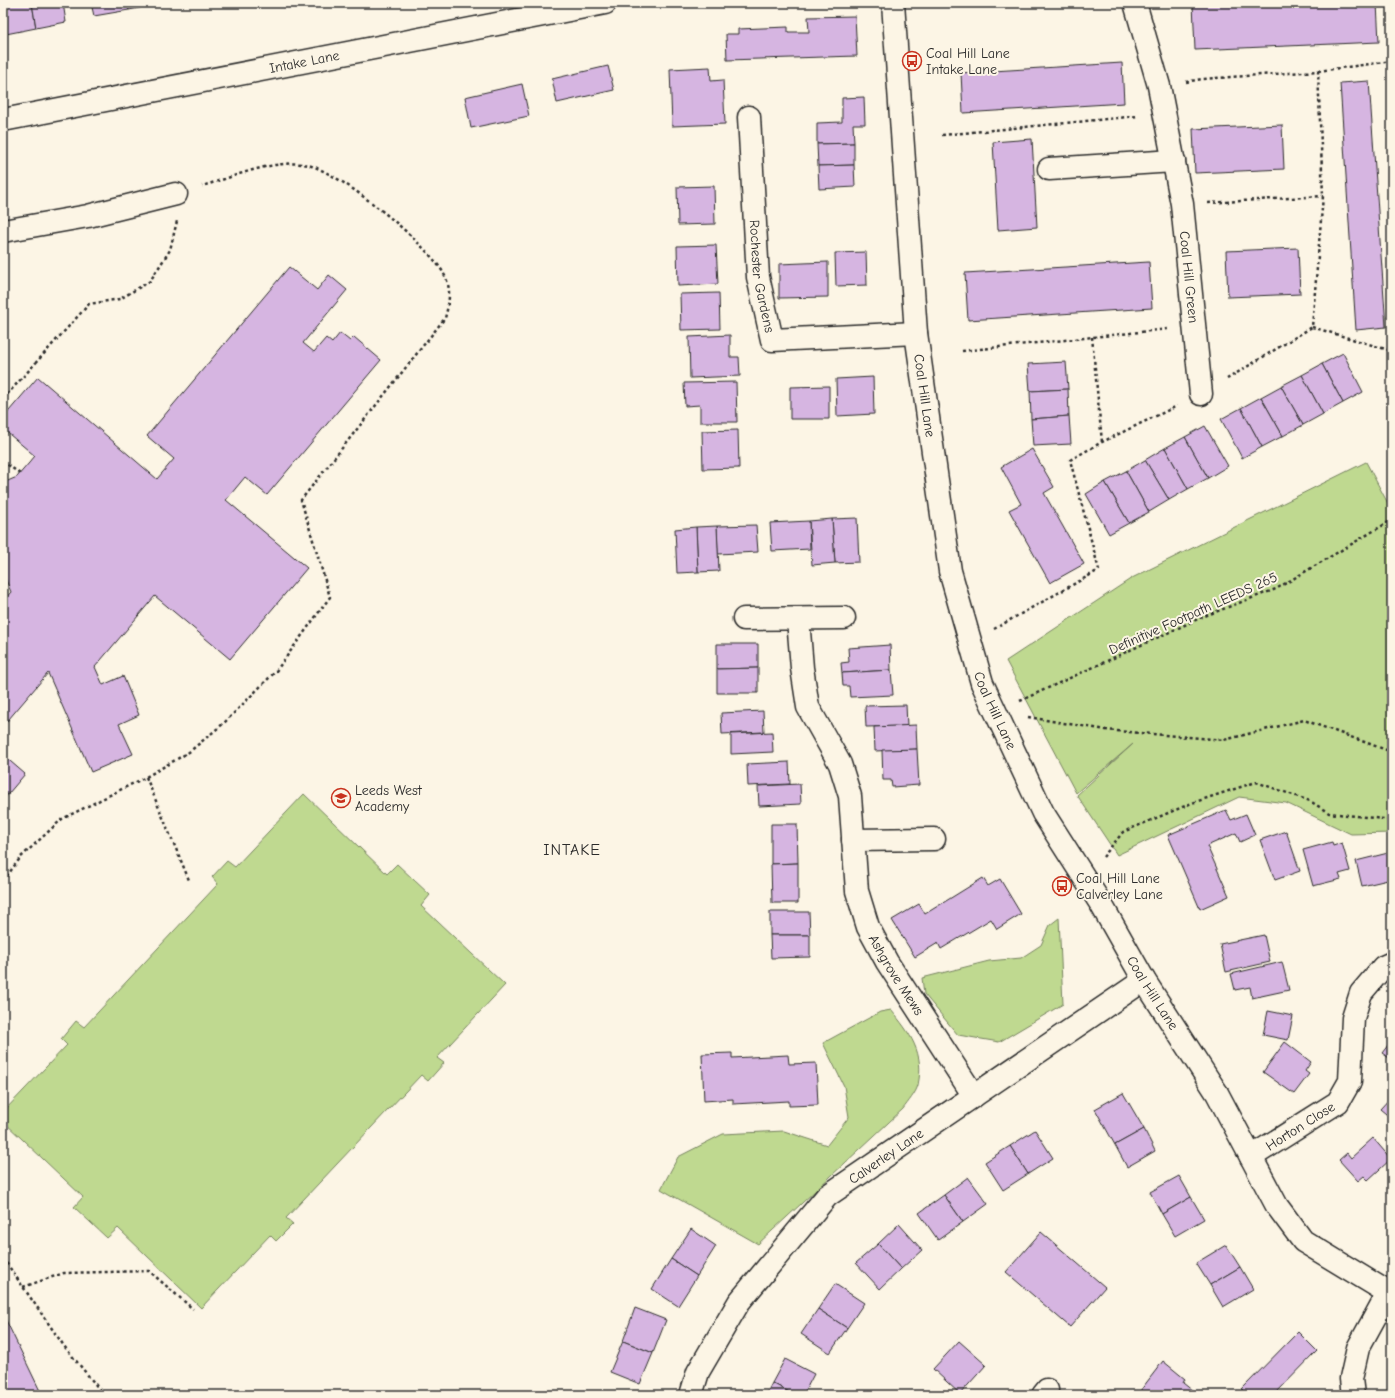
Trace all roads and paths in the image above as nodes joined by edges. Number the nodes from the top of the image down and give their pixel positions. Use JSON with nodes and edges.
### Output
{"nodes":[{"id":1,"x":605,"y":3,"type":"edge"},
{"id":2,"x":893,"y":3,"type":"edge"},
{"id":3,"x":1135,"y":3,"type":"edge"},
{"id":4,"x":1392,"y":60,"type":"edge"},
{"id":5,"x":1318,"y":71,"type":"dead end"},
{"id":6,"x":1165,"y":114,"type":"junction"},
{"id":7,"x":749,"y":117,"type":"dead end"},
{"id":8,"x":3,"y":120,"type":"edge"},
{"id":9,"x":942,"y":135,"type":"dead end"},
{"id":10,"x":1174,"y":161,"type":"junction"},
{"id":11,"x":1049,"y":169,"type":"dead end"},
{"id":12,"x":176,"y":194,"type":"junction"},
{"id":13,"x":1323,"y":196,"type":"dead end"},
{"id":14,"x":1182,"y":204,"type":"junction"},
{"id":15,"x":3,"y":231,"type":"edge"},
{"id":16,"x":1194,"y":326,"type":"junction"},
{"id":17,"x":1312,"y":327,"type":"dead end"},
{"id":18,"x":916,"y":333,"type":"junction"},
{"id":19,"x":1092,"y":337,"type":"junction"},
{"id":20,"x":962,"y":351,"type":"dead end"},
{"id":21,"x":1392,"y":351,"type":"edge"},
{"id":22,"x":1201,"y":394,"type":"dead end"},
{"id":23,"x":3,"y":400,"type":"edge"},
{"id":24,"x":1102,"y":442,"type":"dead end"},
{"id":25,"x":3,"y":461,"type":"edge"},
{"id":26,"x":20,"y":474,"type":"dead end"},
{"id":27,"x":1392,"y":520,"type":"edge"},
{"id":28,"x":844,"y":618,"type":"dead end"},
{"id":29,"x":744,"y":619,"type":"dead end"},
{"id":30,"x":798,"y":619,"type":"junction"},
{"id":31,"x":996,"y":712,"type":"junction"},
{"id":32,"x":1392,"y":752,"type":"edge"},
{"id":33,"x":146,"y":777,"type":"junction"},
{"id":34,"x":1392,"y":820,"type":"edge"},
{"id":35,"x":934,"y":838,"type":"dead end"},
{"id":36,"x":853,"y":840,"type":"junction"},
{"id":37,"x":1085,"y":879,"type":"junction"},
{"id":38,"x":189,"y":880,"type":"dead end"},
{"id":39,"x":3,"y":881,"type":"edge"},
{"id":40,"x":1392,"y":963,"type":"edge"},
{"id":41,"x":1144,"y":980,"type":"junction"},
{"id":42,"x":974,"y":1096,"type":"junction"},
{"id":43,"x":1251,"y":1157,"type":"junction"},
{"id":44,"x":3,"y":1258,"type":"edge"},
{"id":45,"x":23,"y":1287,"type":"junction"},
{"id":46,"x":1390,"y":1294,"type":"edge"},
{"id":47,"x":193,"y":1309,"type":"dead end"},
{"id":48,"x":104,"y":1395,"type":"edge"},
{"id":49,"x":691,"y":1395,"type":"edge"},
{"id":50,"x":1353,"y":1395,"type":"edge"}],
"edges":[{"from":1,"to":8,"type":"street","name":"Intake Lane"},
{"from":2,"to":18,"type":"street","name":"Coal Hill Lane"},
{"from":3,"to":6,"type":"street","name":"Coal Hill Green"},
{"from":4,"to":5,"type":"path"},
{"from":6,"to":9,"type":"path"},
{"from":6,"to":10,"type":"street","name":"Coal Hill Green"},
{"from":7,"to":18,"type":"street","name":"Rochester Gardens"},
{"from":10,"to":11,"type":"street"},
{"from":10,"to":14,"type":"street","name":"Coal Hill Green"},
{"from":12,"to":15,"type":"street"},
{"from":12,"to":23,"type":"path"},
{"from":12,"to":33,"type":"path"},
{"from":13,"to":14,"type":"path"},
{"from":14,"to":16,"type":"street","name":"Coal Hill Green"},
{"from":16,"to":19,"type":"path"},
{"from":16,"to":22,"type":"street","name":"Coal Hill Green"},
{"from":17,"to":21,"type":"path"},
{"from":18,"to":31,"type":"street","name":"Coal Hill Lane"},
{"from":19,"to":20,"type":"path"},
{"from":19,"to":24,"type":"path"},
{"from":25,"to":26,"type":"path"},
{"from":27,"to":31,"type":"path","name":"Definitive Footpath LEEDS 265"},
{"from":28,"to":30,"type":"street"},
{"from":29,"to":30,"type":"street"},
{"from":30,"to":36,"type":"street","name":"Ashgrove Mews"},
{"from":31,"to":32,"type":"path"},
{"from":31,"to":37,"type":"street","name":"Coal Hill Lane"},
{"from":33,"to":38,"type":"path"},
{"from":33,"to":39,"type":"path"},
{"from":34,"to":37,"type":"path"},
{"from":35,"to":36,"type":"street"},
{"from":36,"to":42,"type":"street","name":"Ashgrove Mews"},
{"from":37,"to":41,"type":"street","name":"Coal Hill Lane"},
{"from":40,"to":43,"type":"street","name":"Horton Close"},
{"from":41,"to":42,"type":"street","name":"Calverley Lane"},
{"from":41,"to":43,"type":"street","name":"Coal Hill Lane"},
{"from":42,"to":49,"type":"street","name":"Calverley Lane"},
{"from":43,"to":46,"type":"street","name":"Coal Hill Lane"},
{"from":44,"to":45,"type":"path"},
{"from":45,"to":47,"type":"path"},
{"from":45,"to":48,"type":"path"},
{"from":46,"to":50,"type":"street"}]}
